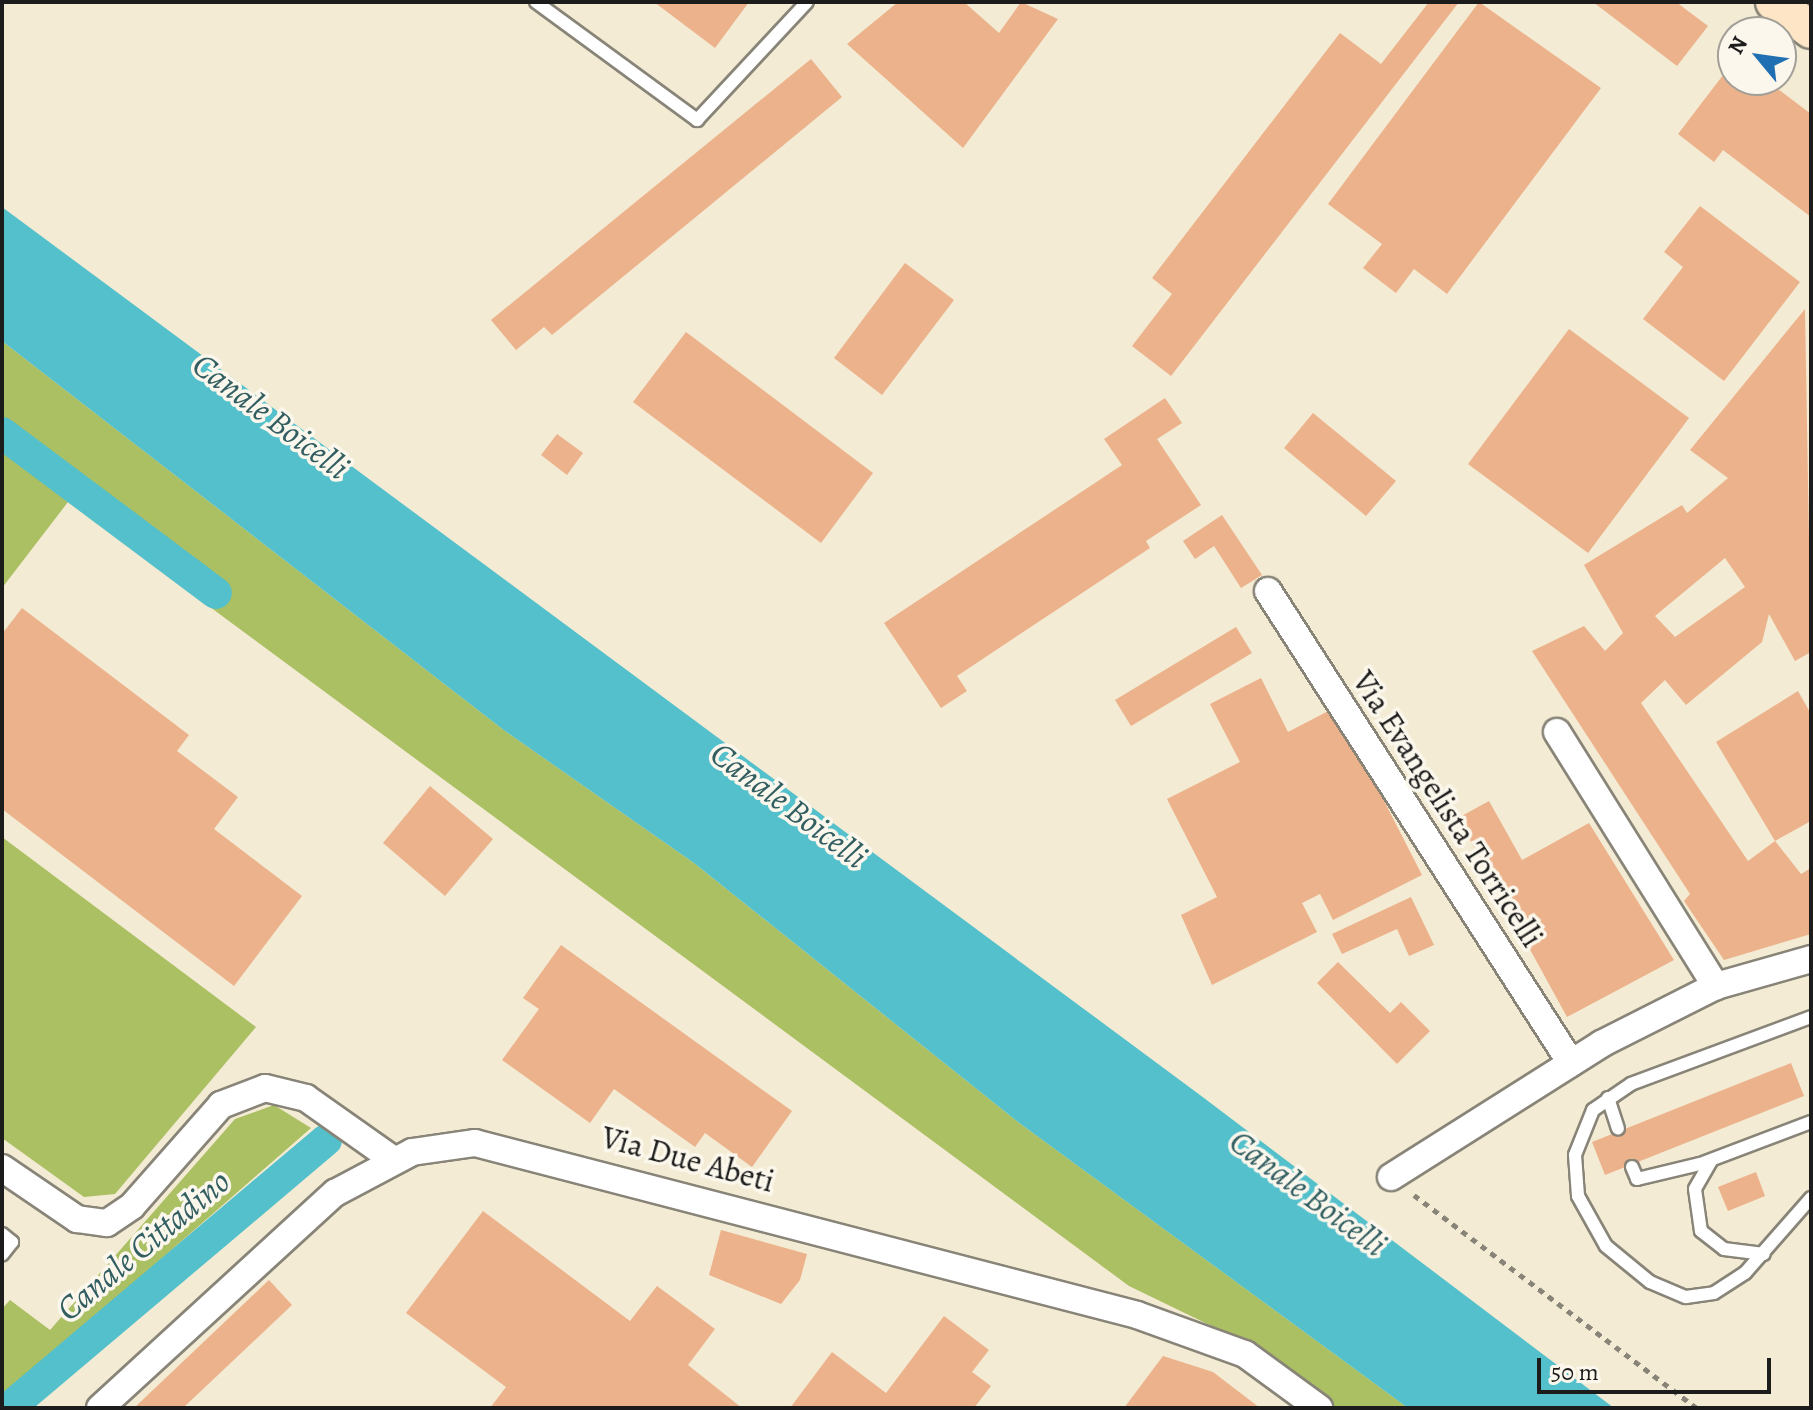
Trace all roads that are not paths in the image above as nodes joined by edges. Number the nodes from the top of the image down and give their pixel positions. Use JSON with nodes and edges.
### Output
{"nodes":[{"id":1,"x":536,"y":2,"type":"edge"},
{"id":2,"x":807,"y":2,"type":"edge"},
{"id":3,"x":1774,"y":2,"type":"edge"},
{"id":4,"x":1811,"y":30,"type":"edge"},
{"id":5,"x":1268,"y":591,"type":"dead end"},
{"id":6,"x":1557,"y":732,"type":"dead end"},
{"id":7,"x":1811,"y":959,"type":"edge"},
{"id":8,"x":1716,"y":986,"type":"junction"},
{"id":9,"x":1811,"y":1017,"type":"edge"},
{"id":10,"x":1571,"y":1063,"type":"junction"},
{"id":11,"x":1608,"y":1098,"type":"junction"},
{"id":12,"x":1811,"y":1122,"type":"edge"},
{"id":13,"x":1618,"y":1128,"type":"dead end"},
{"id":14,"x":394,"y":1160,"type":"junction"},
{"id":15,"x":1712,"y":1160,"type":"junction"},
{"id":16,"x":1632,"y":1167,"type":"dead end"},
{"id":17,"x":2,"y":1168,"type":"edge"},
{"id":18,"x":1391,"y":1177,"type":"road end"},
{"id":19,"x":1811,"y":1198,"type":"edge"},
{"id":20,"x":2,"y":1234,"type":"edge"},
{"id":21,"x":1764,"y":1254,"type":"junction"},
{"id":22,"x":2,"y":1255,"type":"edge"},
{"id":23,"x":100,"y":1408,"type":"edge"},
{"id":24,"x":1319,"y":1408,"type":"edge"}],
"edges":[{"from":1,"to":2,"type":"lane"},
{"from":3,"to":4,"type":"main road"},
{"from":5,"to":10,"type":"street","name":"Via Evangelista Torricelli"},
{"from":6,"to":8,"type":"street"},
{"from":7,"to":8,"type":"street"},
{"from":8,"to":10,"type":"street"},
{"from":9,"to":11,"type":"lane"},
{"from":10,"to":18,"type":"street"},
{"from":11,"to":13,"type":"lane"},
{"from":11,"to":21,"type":"lane"},
{"from":12,"to":15,"type":"lane"},
{"from":14,"to":17,"type":"street"},
{"from":14,"to":23,"type":"street","name":"Via Due Abeti"},
{"from":14,"to":24,"type":"street","name":"Via Due Abeti"},
{"from":15,"to":16,"type":"lane"},
{"from":15,"to":21,"type":"lane"},
{"from":19,"to":21,"type":"lane"},
{"from":20,"to":22,"type":"lane"}]}
